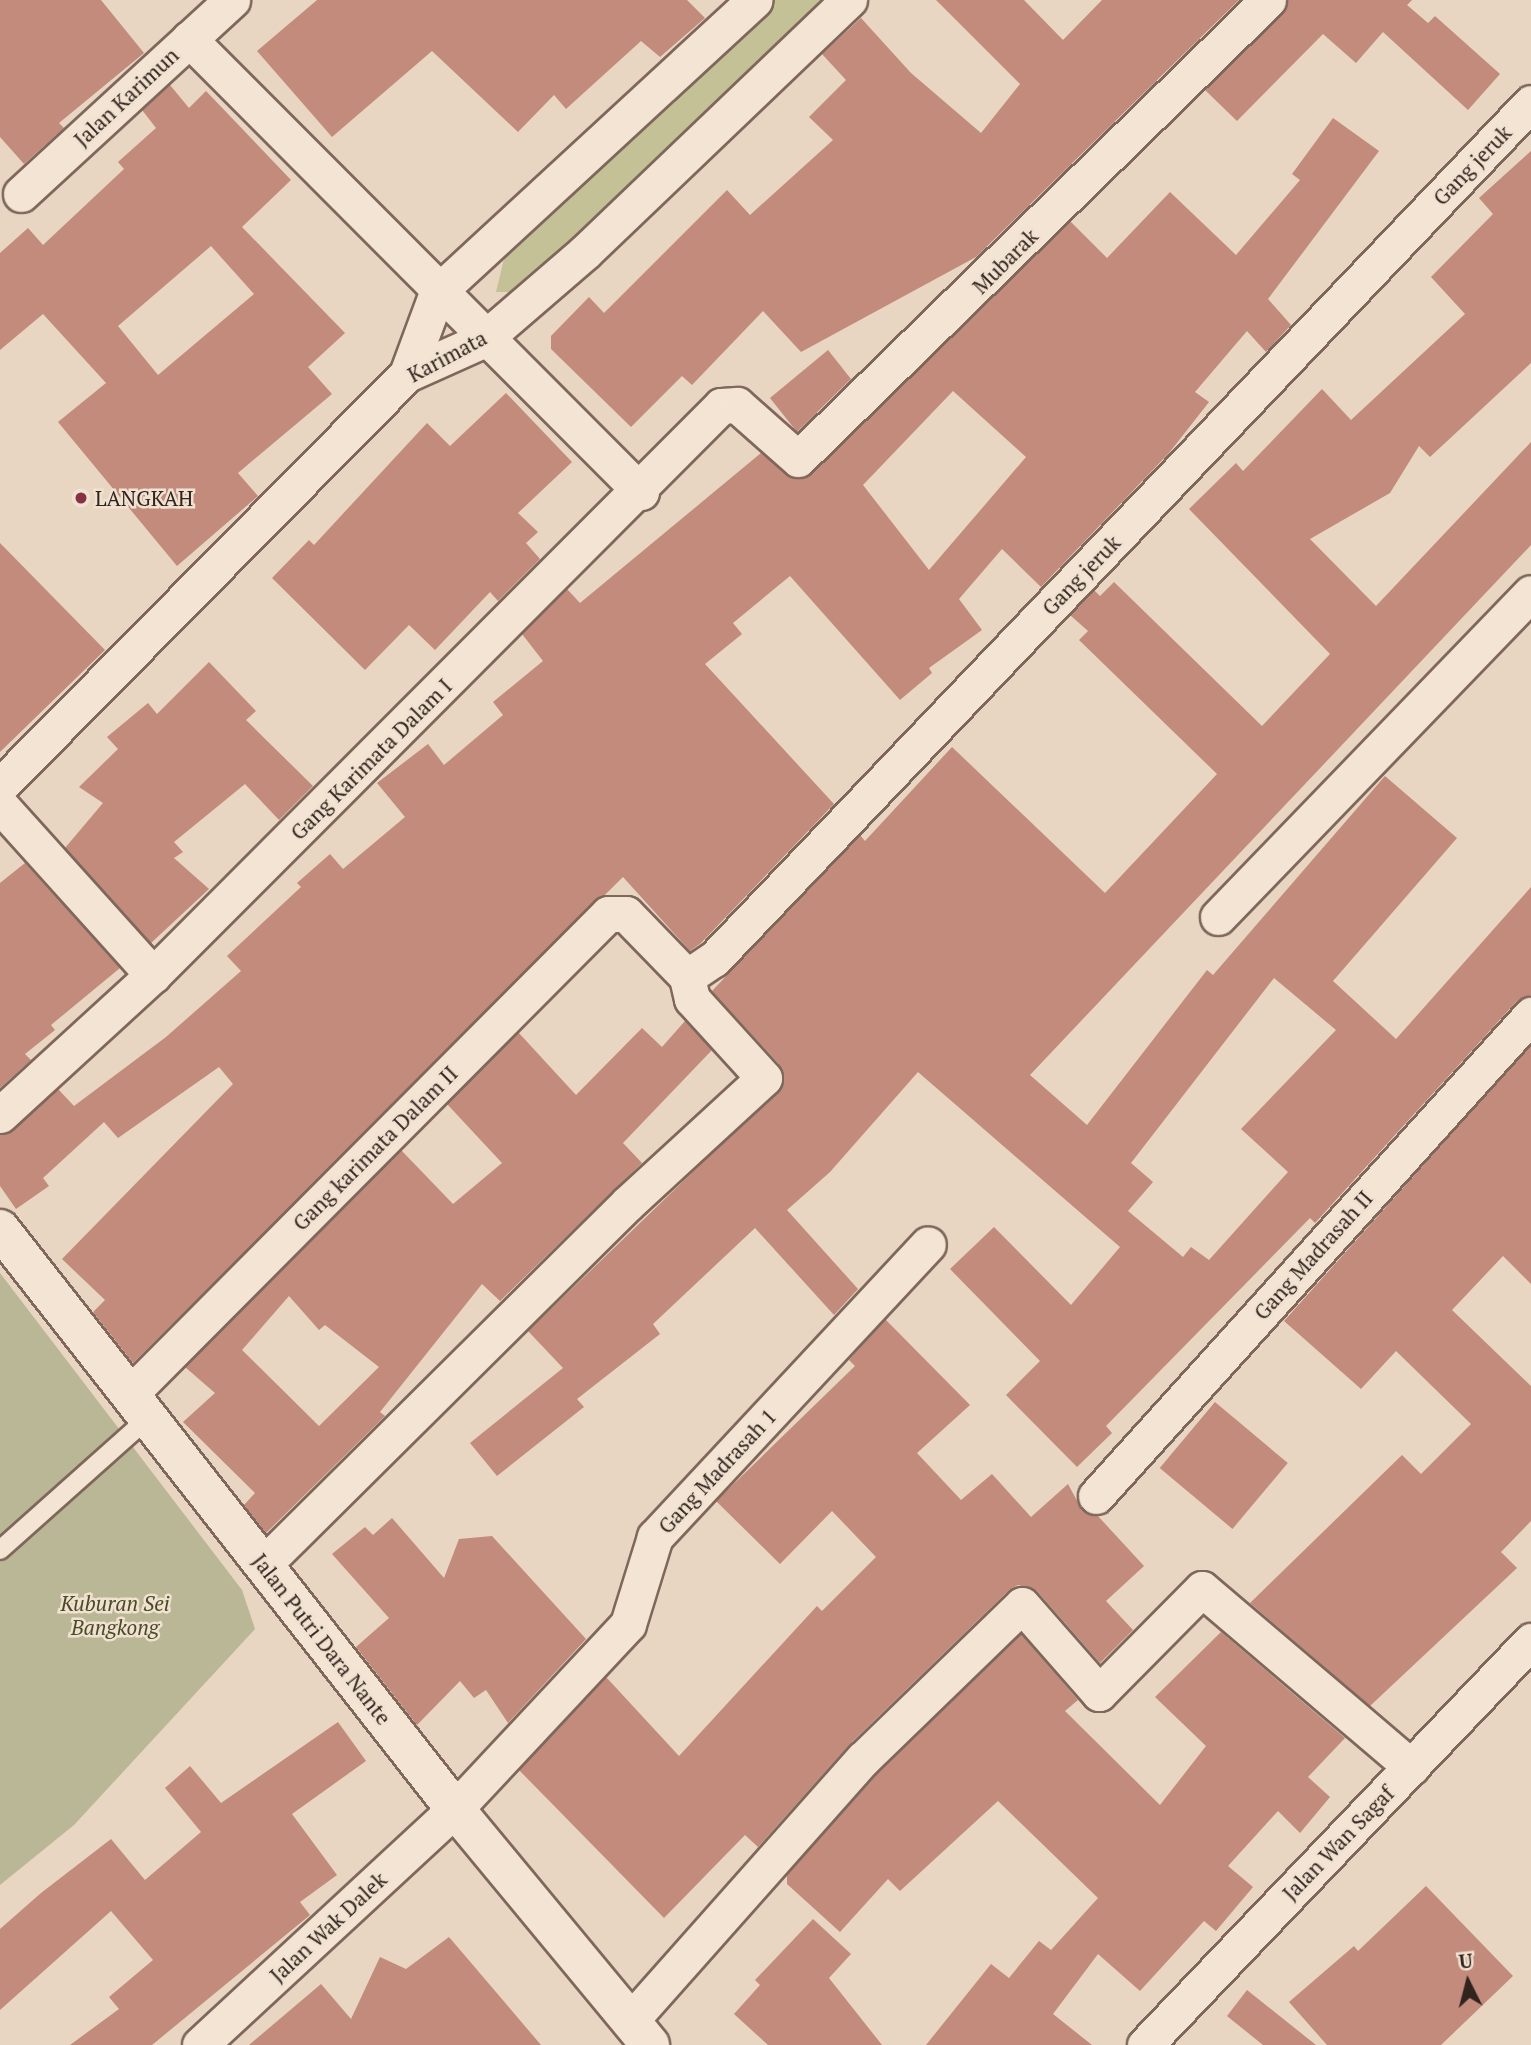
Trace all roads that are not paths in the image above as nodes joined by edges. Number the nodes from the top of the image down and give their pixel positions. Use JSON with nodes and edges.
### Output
{"nodes":[{"id":1,"x":232,"y":0,"type":"edge"},
{"id":2,"x":754,"y":0,"type":"edge"},
{"id":3,"x":849,"y":0,"type":"edge"},
{"id":4,"x":1268,"y":0,"type":"edge"},
{"id":5,"x":189,"y":39,"type":"junction"},
{"id":6,"x":1531,"y":103,"type":"edge"},
{"id":7,"x":21,"y":194,"type":"dead end"},
{"id":8,"x":436,"y":293,"type":"junction"},
{"id":9,"x":482,"y":340,"type":"junction"},
{"id":10,"x":407,"y":374,"type":"junction"},
{"id":11,"x":737,"y":405,"type":"joint"},
{"id":12,"x":641,"y":492,"type":"junction"},
{"id":13,"x":1531,"y":593,"type":"edge"},
{"id":14,"x":0,"y":786,"type":"edge"},
{"id":15,"x":0,"y":805,"type":"edge"},
{"id":16,"x":1218,"y":917,"type":"dead end"},
{"id":17,"x":153,"y":975,"type":"junction"},
{"id":18,"x":687,"y":977,"type":"junction"},
{"id":19,"x":1531,"y":1015,"type":"edge"},
{"id":20,"x":0,"y":1115,"type":"edge"},
{"id":21,"x":0,"y":1229,"type":"edge"},
{"id":22,"x":928,"y":1244,"type":"dead end"},
{"id":23,"x":139,"y":1406,"type":"junction"},
{"id":24,"x":1096,"y":1496,"type":"dead end"},
{"id":25,"x":0,"y":1550,"type":"edge"},
{"id":26,"x":263,"y":1565,"type":"junction"},
{"id":27,"x":1531,"y":1641,"type":"edge"},
{"id":28,"x":1411,"y":1767,"type":"junction"},
{"id":29,"x":455,"y":1809,"type":"junction"},
{"id":30,"x":640,"y":2032,"type":"edge"},
{"id":31,"x":203,"y":2044,"type":"edge"},
{"id":32,"x":1145,"y":2045,"type":"edge"}],
"edges":[{"from":1,"to":5,"type":"street","name":"Jalan Karimun"},
{"from":2,"to":8,"type":"street"},
{"from":3,"to":9,"type":"street","name":"Karimata"},
{"from":4,"to":11,"type":"street","name":"Mubarak"},
{"from":5,"to":7,"type":"street","name":"Jalan Karimun"},
{"from":5,"to":8,"type":"street"},
{"from":6,"to":18,"type":"street","name":"Gang jeruk"},
{"from":8,"to":9,"type":"street"},
{"from":8,"to":10,"type":"street"},
{"from":9,"to":10,"type":"street","name":"Karimata"},
{"from":9,"to":12,"type":"street"},
{"from":10,"to":14,"type":"street","name":"Karimata"},
{"from":11,"to":12,"type":"street","name":"Gang Karimata Dalam I"},
{"from":12,"to":17,"type":"street","name":"Gang Karimata Dalam I"},
{"from":13,"to":16,"type":"street"},
{"from":15,"to":17,"type":"street"},
{"from":17,"to":20,"type":"street","name":"Gang Karimata Dalam I"},
{"from":18,"to":23,"type":"street","name":"Gang karimata Dalam II"},
{"from":18,"to":26,"type":"street"},
{"from":19,"to":24,"type":"street","name":"Gang Madrasah II"},
{"from":21,"to":23,"type":"street","name":"Jalan Putri Dara Nante"},
{"from":22,"to":29,"type":"street","name":"Gang Madrasah 1"},
{"from":23,"to":25,"type":"lane"},
{"from":23,"to":26,"type":"street","name":"Jalan Putri Dara Nante"},
{"from":26,"to":29,"type":"street","name":"Jalan Putri Dara Nante"},
{"from":27,"to":28,"type":"street","name":"Jalan Wan Sagaf"},
{"from":28,"to":30,"type":"street"},
{"from":28,"to":32,"type":"street","name":"Jalan Wan Sagaf"},
{"from":29,"to":30,"type":"street","name":"Jalan Putri Dara Nante"},
{"from":29,"to":31,"type":"street","name":"Jalan Wak Dalek"}]}
